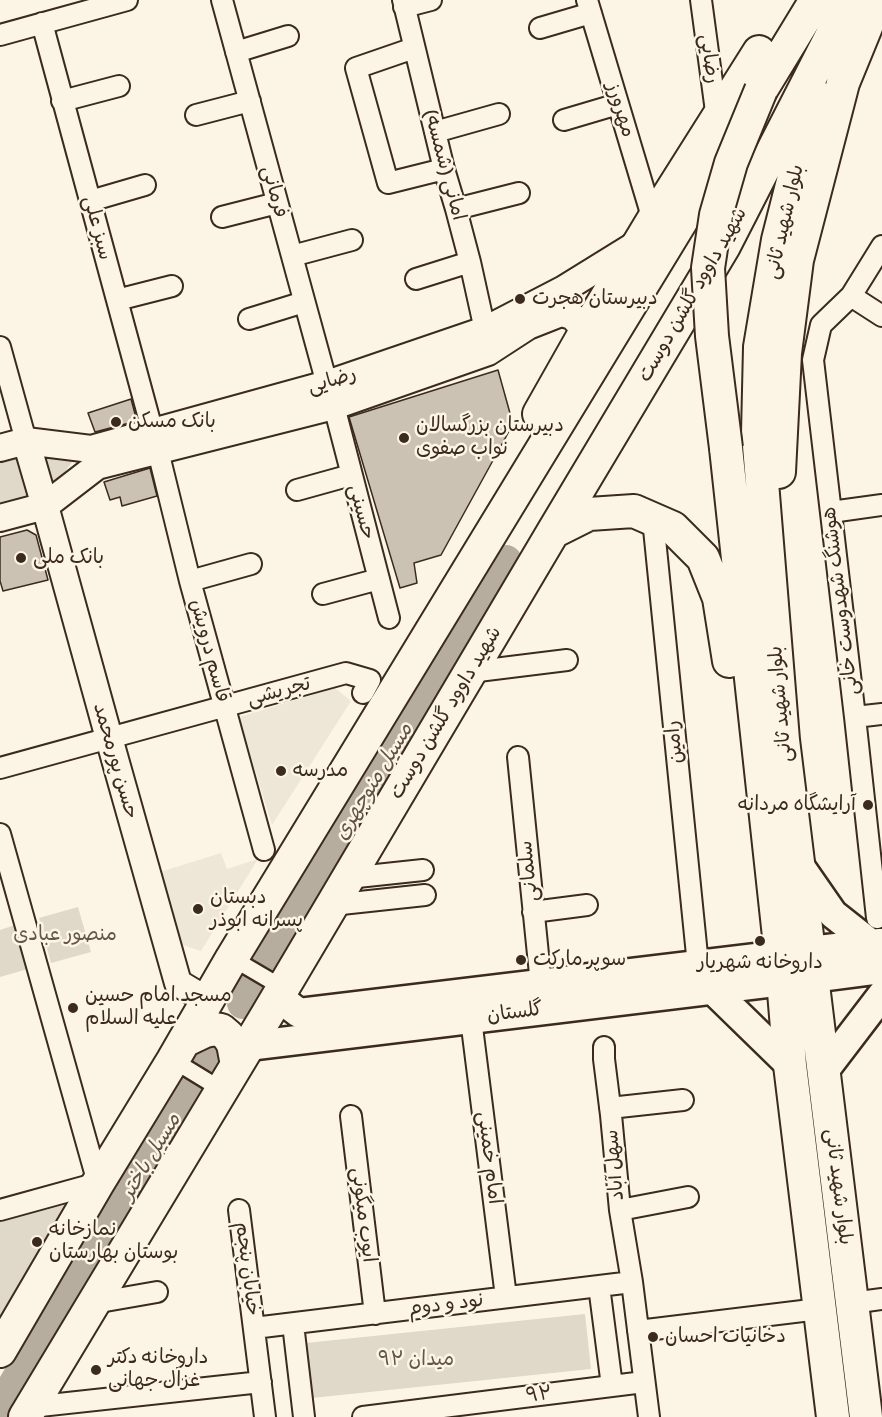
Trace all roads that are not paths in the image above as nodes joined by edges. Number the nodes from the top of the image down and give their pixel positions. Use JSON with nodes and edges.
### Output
{"nodes":[{"id":1,"x":127,"y":0,"type":"edge"},
{"id":2,"x":222,"y":0,"type":"edge"},
{"id":3,"x":431,"y":0,"type":"edge"},
{"id":4,"x":701,"y":0,"type":"edge"},
{"id":5,"x":791,"y":0,"type":"edge"},
{"id":6,"x":816,"y":0,"type":"edge"},
{"id":7,"x":850,"y":0,"type":"edge"},
{"id":8,"x":877,"y":0,"type":"edge"},
{"id":9,"x":404,"y":4,"type":"edge"},
{"id":10,"x":589,"y":6,"type":"edge"},
{"id":11,"x":42,"y":23,"type":"junction"},
{"id":12,"x":540,"y":28,"type":"dead end"},
{"id":13,"x":0,"y":35,"type":"edge"},
{"id":14,"x":288,"y":36,"type":"dead end"},
{"id":15,"x":414,"y":48,"type":"junction"},
{"id":16,"x":236,"y":52,"type":"junction"},
{"id":17,"x":119,"y":86,"type":"dead end"},
{"id":18,"x":761,"y":90,"type":"junction"},
{"id":19,"x":62,"y":100,"type":"junction"},
{"id":20,"x":250,"y":101,"type":"junction"},
{"id":21,"x":618,"y":104,"type":"junction"},
{"id":22,"x":499,"y":114,"type":"dead end"},
{"id":23,"x":196,"y":115,"type":"dead end"},
{"id":24,"x":717,"y":119,"type":"junction"},
{"id":25,"x":564,"y":120,"type":"dead end"},
{"id":26,"x":435,"y":132,"type":"junction"},
{"id":27,"x":444,"y":169,"type":"junction"},
{"id":28,"x":145,"y":185,"type":"dead end"},
{"id":29,"x":519,"y":193,"type":"dead end"},
{"id":30,"x":90,"y":201,"type":"junction"},
{"id":31,"x":278,"y":203,"type":"junction"},
{"id":32,"x":456,"y":210,"type":"junction"},
{"id":33,"x":222,"y":217,"type":"dead end"},
{"id":34,"x":647,"y":231,"type":"junction"},
{"id":35,"x":352,"y":240,"type":"dead end"},
{"id":36,"x":882,"y":246,"type":"edge"},
{"id":37,"x":292,"y":256,"type":"junction"},
{"id":38,"x":470,"y":262,"type":"junction"},
{"id":39,"x":416,"y":279,"type":"dead end"},
{"id":40,"x":172,"y":286,"type":"dead end"},
{"id":41,"x":851,"y":296,"type":"junction"},
{"id":42,"x":117,"y":300,"type":"junction"},
{"id":43,"x":304,"y":302,"type":"junction"},
{"id":44,"x":882,"y":316,"type":"edge"},
{"id":45,"x":249,"y":319,"type":"dead end"},
{"id":46,"x":486,"y":341,"type":"junction"},
{"id":47,"x":0,"y":347,"type":"edge"},
{"id":48,"x":587,"y":352,"type":"junction"},
{"id":49,"x":330,"y":395,"type":"junction"},
{"id":50,"x":26,"y":441,"type":"junction"},
{"id":51,"x":155,"y":442,"type":"junction"},
{"id":52,"x":0,"y":448,"type":"edge"},
{"id":53,"x":94,"y":458,"type":"junction"},
{"id":54,"x":351,"y":475,"type":"junction"},
{"id":55,"x":297,"y":490,"type":"dead end"},
{"id":56,"x":882,"y":505,"type":"edge"},
{"id":57,"x":45,"y":506,"type":"junction"},
{"id":58,"x":831,"y":512,"type":"junction"},
{"id":59,"x":0,"y":518,"type":"edge"},
{"id":60,"x":653,"y":519,"type":"junction"},
{"id":61,"x":553,"y":532,"type":"junction"},
{"id":62,"x":251,"y":564,"type":"dead end"},
{"id":63,"x":379,"y":579,"type":"junction"},
{"id":64,"x":190,"y":580,"type":"junction"},
{"id":65,"x":323,"y":594,"type":"dead end"},
{"id":66,"x":389,"y":618,"type":"dead end"},
{"id":67,"x":776,"y":641,"type":"junction"},
{"id":68,"x":567,"y":660,"type":"dead end"},
{"id":69,"x":470,"y":672,"type":"junction"},
{"id":70,"x":363,"y":693,"type":"dead end"},
{"id":71,"x":225,"y":707,"type":"junction"},
{"id":72,"x":882,"y":714,"type":"edge"},
{"id":73,"x":855,"y":717,"type":"junction"},
{"id":74,"x":109,"y":738,"type":"junction"},
{"id":75,"x":518,"y":757,"type":"dead end"},
{"id":76,"x":0,"y":768,"type":"edge"},
{"id":77,"x":0,"y":834,"type":"edge"},
{"id":78,"x":264,"y":849,"type":"dead end"},
{"id":79,"x":769,"y":850,"type":"junction"},
{"id":80,"x":799,"y":865,"type":"junction"},
{"id":81,"x":423,"y":870,"type":"dead end"},
{"id":82,"x":348,"y":878,"type":"junction"},
{"id":83,"x":425,"y":895,"type":"dead end"},
{"id":84,"x":587,"y":904,"type":"dead end"},
{"id":85,"x":332,"y":905,"type":"junction"},
{"id":86,"x":533,"y":912,"type":"junction"},
{"id":87,"x":878,"y":944,"type":"edge"},
{"id":88,"x":698,"y":965,"type":"junction"},
{"id":89,"x":796,"y":966,"type":"junction"},
{"id":90,"x":219,"y":981,"type":"junction"},
{"id":91,"x":541,"y":984,"type":"junction"},
{"id":92,"x":712,"y":989,"type":"junction"},
{"id":93,"x":882,"y":995,"type":"edge"},
{"id":94,"x":281,"y":1003,"type":"junction"},
{"id":95,"x":471,"y":1019,"type":"junction"},
{"id":96,"x":290,"y":1041,"type":"junction"},
{"id":97,"x":604,"y":1047,"type":"dead end"},
{"id":98,"x":179,"y":1050,"type":"junction"},
{"id":99,"x":790,"y":1065,"type":"junction"},
{"id":100,"x":236,"y":1067,"type":"junction"},
{"id":101,"x":824,"y":1071,"type":"junction"},
{"id":102,"x":683,"y":1100,"type":"dead end"},
{"id":103,"x":610,"y":1108,"type":"junction"},
{"id":104,"x":351,"y":1116,"type":"dead end"},
{"id":105,"x":98,"y":1183,"type":"junction"},
{"id":106,"x":688,"y":1197,"type":"dead end"},
{"id":107,"x":0,"y":1210,"type":"edge"},
{"id":108,"x":239,"y":1210,"type":"dead end"},
{"id":109,"x":620,"y":1210,"type":"junction"},
{"id":110,"x":632,"y":1282,"type":"junction"},
{"id":111,"x":599,"y":1286,"type":"junction"},
{"id":112,"x":157,"y":1292,"type":"dead end"},
{"id":113,"x":506,"y":1297,"type":"junction"},
{"id":114,"x":867,"y":1301,"type":"edge"},
{"id":115,"x":94,"y":1303,"type":"junction"},
{"id":116,"x":819,"y":1309,"type":"junction"},
{"id":117,"x":375,"y":1314,"type":"junction"},
{"id":118,"x":293,"y":1324,"type":"junction"},
{"id":119,"x":254,"y":1328,"type":"junction"},
{"id":120,"x":638,"y":1332,"type":"junction"},
{"id":121,"x":0,"y":1351,"type":"edge"},
{"id":122,"x":261,"y":1382,"type":"junction"},
{"id":123,"x":644,"y":1382,"type":"junction"},
{"id":124,"x":612,"y":1386,"type":"junction"},
{"id":125,"x":517,"y":1408,"type":"edge"},
{"id":126,"x":28,"y":1412,"type":"edge"},
{"id":127,"x":392,"y":1415,"type":"edge"},
{"id":128,"x":265,"y":1417,"type":"edge"},
{"id":129,"x":304,"y":1417,"type":"edge"},
{"id":130,"x":363,"y":1417,"type":"edge"},
{"id":131,"x":649,"y":1417,"type":"edge"},
{"id":132,"x":833,"y":1417,"type":"edge"},
{"id":133,"x":866,"y":1417,"type":"edge"}],
"edges":[{"from":1,"to":11,"type":"street"},
{"from":2,"to":16,"type":"street","name":"فرمانی"},
{"from":3,"to":9,"type":"street"},
{"from":4,"to":24,"type":"street","name":"رضایی"},
{"from":5,"to":24,"type":"main road"},
{"from":6,"to":18,"type":"main road"},
{"from":7,"to":61,"type":"main road","name":"شهید داوود گلشن دوست"},
{"from":7,"to":67,"type":"main road","name":"بلوار شهید ثانی"},
{"from":8,"to":67,"type":"main road"},
{"from":9,"to":15,"type":"street","name":"امانی (شمسه)"},
{"from":10,"to":12,"type":"street"},
{"from":10,"to":21,"type":"street","name":"مهرورز"},
{"from":11,"to":13,"type":"street"},
{"from":11,"to":19,"type":"street","name":"سبز علی"},
{"from":14,"to":16,"type":"street"},
{"from":15,"to":26,"type":"street","name":"امانی (شمسه)"},
{"from":15,"to":27,"type":"street"},
{"from":16,"to":20,"type":"street","name":"فرمانی"},
{"from":17,"to":19,"type":"street"},
{"from":18,"to":48,"type":"main road","bridge":true},
{"from":18,"to":79,"type":"main road","name":"بلوار شهید ثانی","bridge":true},
{"from":19,"to":30,"type":"street","name":"سبز علی"},
{"from":20,"to":23,"type":"street"},
{"from":20,"to":31,"type":"street","name":"فرمانی"},
{"from":21,"to":25,"type":"street"},
{"from":21,"to":34,"type":"street","name":"مهرورز"},
{"from":22,"to":26,"type":"street"},
{"from":24,"to":34,"type":"main road"},
{"from":26,"to":27,"type":"street","name":"امانی (شمسه)"},
{"from":27,"to":32,"type":"street","name":"امانی (شمسه)"},
{"from":28,"to":30,"type":"street"},
{"from":29,"to":32,"type":"street"},
{"from":30,"to":42,"type":"street","name":"سبز علی"},
{"from":31,"to":33,"type":"street"},
{"from":31,"to":37,"type":"street","name":"فرمانی"},
{"from":32,"to":38,"type":"street","name":"امانی (شمسه)"},
{"from":34,"to":46,"type":"street","name":"رضایی"},
{"from":34,"to":48,"type":"main road"},
{"from":35,"to":37,"type":"street"},
{"from":36,"to":41,"type":"street","name":"هوشنگ شهدوست خانی"},
{"from":37,"to":43,"type":"street","name":"فرمانی"},
{"from":38,"to":39,"type":"street"},
{"from":38,"to":46,"type":"street","name":"امانی (شمسه)"},
{"from":40,"to":42,"type":"street"},
{"from":41,"to":44,"type":"street"},
{"from":41,"to":58,"type":"street","name":"هوشنگ شهدوست خانی"},
{"from":42,"to":51,"type":"street","name":"سبز علی"},
{"from":43,"to":45,"type":"street"},
{"from":43,"to":49,"type":"street","name":"فرمانی"},
{"from":46,"to":48,"type":"street","name":"رضایی"},
{"from":46,"to":49,"type":"street","name":"رضایی"},
{"from":47,"to":50,"type":"street"},
{"from":48,"to":90,"type":"main road"},
{"from":49,"to":51,"type":"street","name":"رضایی"},
{"from":49,"to":54,"type":"street","name":"حسینی"},
{"from":50,"to":52,"type":"street"},
{"from":50,"to":53,"type":"street"},
{"from":50,"to":57,"type":"street","name":"حسن پورمحمد"},
{"from":51,"to":53,"type":"street","name":"رضایی"},
{"from":51,"to":64,"type":"street","name":"قاسم درویش"},
{"from":53,"to":57,"type":"street"},
{"from":54,"to":55,"type":"street"},
{"from":54,"to":63,"type":"street","name":"حسینی"},
{"from":56,"to":58,"type":"street"},
{"from":57,"to":59,"type":"street"},
{"from":57,"to":74,"type":"street","name":"حسن پورمحمد"},
{"from":58,"to":73,"type":"street","name":"هوشنگ شهدوست خانی"},
{"from":60,"to":61,"type":"main road"},
{"from":60,"to":79,"type":"main road"},
{"from":60,"to":88,"type":"street","name":"رامین"},
{"from":61,"to":69,"type":"main road","name":"شهید داوود گلشن دوست"},
{"from":62,"to":64,"type":"street"},
{"from":63,"to":65,"type":"street"},
{"from":63,"to":66,"type":"street","name":"حسینی"},
{"from":64,"to":71,"type":"street","name":"قاسم درویش"},
{"from":67,"to":80,"type":"main road","name":"بلوار شهید ثانی"},
{"from":68,"to":69,"type":"street"},
{"from":69,"to":82,"type":"main road","name":"شهید داوود گلشن دوست"},
{"from":70,"to":71,"type":"street","name":"تجریشی"},
{"from":71,"to":74,"type":"street","name":"تجریشی"},
{"from":71,"to":78,"type":"street","name":"قاسم درویش"},
{"from":72,"to":73,"type":"street"},
{"from":73,"to":87,"type":"street","name":"هوشنگ شهدوست خانی"},
{"from":74,"to":76,"type":"street","name":"تجریشی"},
{"from":74,"to":90,"type":"street","name":"حسن پورمحمد"},
{"from":75,"to":86,"type":"street","name":"سلمانی"},
{"from":77,"to":105,"type":"street"},
{"from":79,"to":89,"type":"main road","name":"بلوار شهید ثانی"},
{"from":80,"to":87,"type":"main road"},
{"from":80,"to":89,"type":"main road","name":"بلوار شهید ثانی"},
{"from":81,"to":82,"type":"street"},
{"from":82,"to":85,"type":"main road","name":"شهید داوود گلشن دوست"},
{"from":83,"to":85,"type":"street"},
{"from":84,"to":86,"type":"street"},
{"from":85,"to":94,"type":"main road","name":"شهید داوود گلشن دوست"},
{"from":86,"to":91,"type":"street","name":"سلمانی"},
{"from":87,"to":89,"type":"main road","name":"گلستان"},
{"from":88,"to":89,"type":"main road","name":"گلستان"},
{"from":88,"to":91,"type":"main road","name":"گلستان"},
{"from":89,"to":92,"type":"main road","name":"گلستان"},
{"from":89,"to":99,"type":"main road","name":"بلوار شهید ثانی"},
{"from":89,"to":101,"type":"main road","name":"بلوار شهید ثانی"},
{"from":90,"to":94,"type":"street"},
{"from":90,"to":94,"type":"main road"},
{"from":90,"to":98,"type":"main road"},
{"from":91,"to":94,"type":"main road","name":"گلستان"},
{"from":92,"to":95,"type":"main road","name":"گلستان"},
{"from":92,"to":99,"type":"main road"},
{"from":93,"to":101,"type":"main road"},
{"from":94,"to":96,"type":"main road"},
{"from":94,"to":100,"type":"main road","name":"شهید داوود گلشن دوست"},
{"from":95,"to":96,"type":"main road","name":"گلستان"},
{"from":95,"to":113,"type":"street","name":"امام خمینی"},
{"from":96,"to":100,"type":"main road","name":"گلستان"},
{"from":97,"to":103,"type":"street","name":"سهل آباد"},
{"from":98,"to":100,"type":"street"},
{"from":98,"to":100,"type":"main road"},
{"from":98,"to":105,"type":"main road"},
{"from":99,"to":116,"type":"main road","name":"بلوار شهید ثانی"},
{"from":100,"to":115,"type":"main road","name":"شهید داوود گلشن دوست"},
{"from":101,"to":114,"type":"main road","name":"بلوار شهید ثانی"},
{"from":102,"to":103,"type":"street"},
{"from":103,"to":109,"type":"street","name":"سهل آباد"},
{"from":104,"to":117,"type":"street","name":"ایوب میگونی"},
{"from":105,"to":107,"type":"street"},
{"from":105,"to":121,"type":"main road"},
{"from":106,"to":109,"type":"street"},
{"from":108,"to":119,"type":"street","name":"خیابان پنجم"},
{"from":109,"to":110,"type":"street","name":"سهل آباد"},
{"from":110,"to":111,"type":"street","name":"نود و دوم"},
{"from":110,"to":120,"type":"street","name":"سهل آباد"},
{"from":111,"to":113,"type":"street","name":"نود و دوم"},
{"from":111,"to":124,"type":"street"},
{"from":112,"to":115,"type":"street"},
{"from":113,"to":117,"type":"street","name":"نود و دوم"},
{"from":114,"to":133,"type":"main road","name":"بلوار شهید ثانی"},
{"from":115,"to":126,"type":"main road","name":"شهید داوود گلشن دوست"},
{"from":116,"to":120,"type":"street"},
{"from":116,"to":132,"type":"main road","name":"بلوار شهید ثانی"},
{"from":117,"to":118,"type":"street","name":"نود و دوم"},
{"from":118,"to":119,"type":"street","name":"نود و دوم"},
{"from":118,"to":129,"type":"street"},
{"from":119,"to":122,"type":"street"},
{"from":120,"to":123,"type":"street","name":"سهل آباد"},
{"from":122,"to":126,"type":"street"},
{"from":122,"to":128,"type":"street"},
{"from":123,"to":124,"type":"street","name":"۹۲"},
{"from":123,"to":131,"type":"street","name":"سهل آباد"},
{"from":124,"to":125,"type":"street","name":"۹۲"},
{"from":125,"to":127,"type":"street","name":"۹۲"},
{"from":127,"to":130,"type":"street","name":"۹۲"}]}
